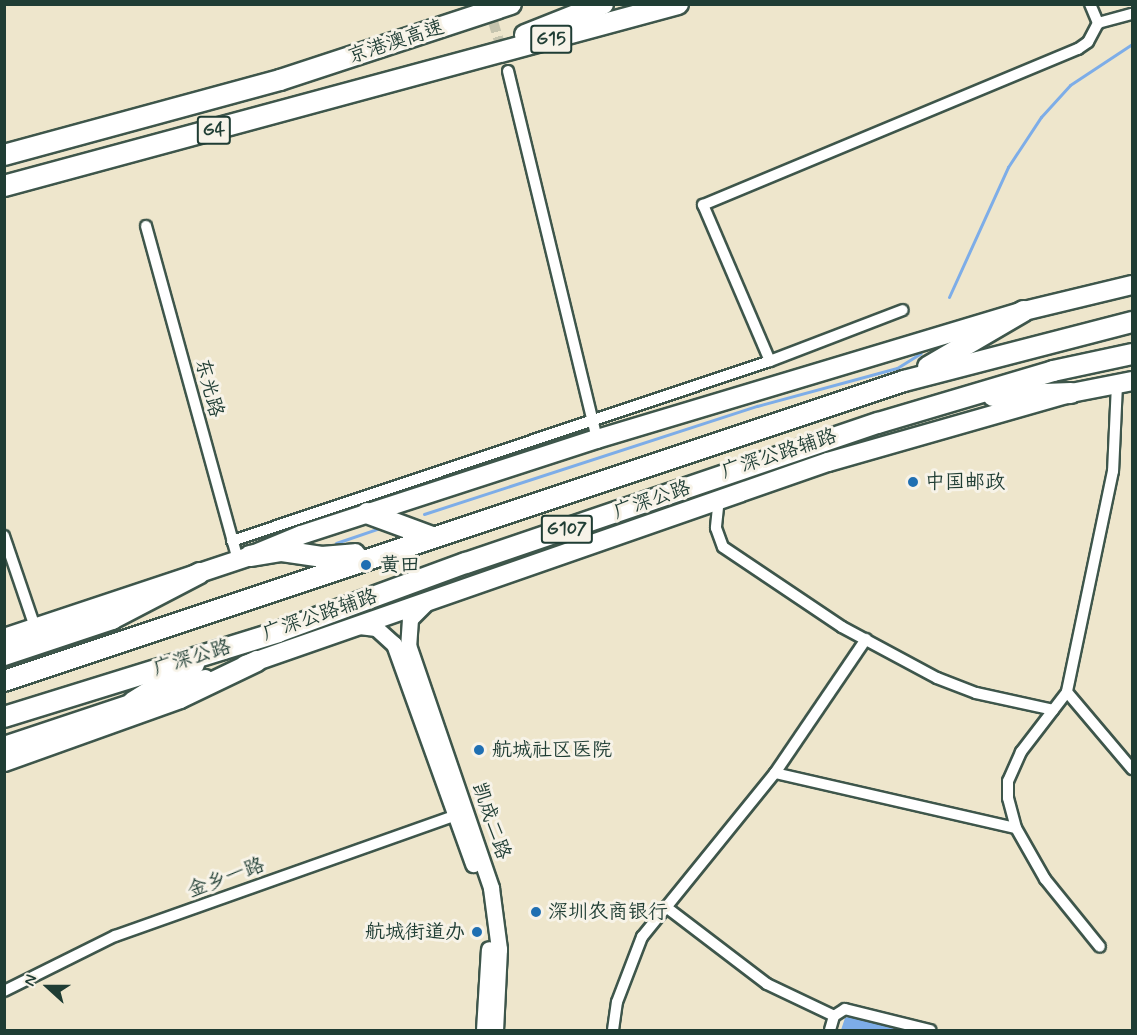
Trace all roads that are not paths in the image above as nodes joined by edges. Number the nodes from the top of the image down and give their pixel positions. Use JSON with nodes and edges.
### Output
{"nodes":[{"id":1,"x":476,"y":4,"type":"edge"},
{"id":2,"x":512,"y":4,"type":"edge"},
{"id":3,"x":603,"y":4,"type":"edge"},
{"id":4,"x":678,"y":4,"type":"edge"},
{"id":5,"x":1090,"y":4,"type":"edge"},
{"id":6,"x":1132,"y":14,"type":"edge"},
{"id":7,"x":1098,"y":23,"type":"junction"},
{"id":8,"x":508,"y":71,"type":"tunnel mouth"},
{"id":9,"x":424,"y":74,"type":"junction"},
{"id":10,"x":280,"y":80,"type":"junction"},
{"id":11,"x":4,"y":155,"type":"edge"},
{"id":12,"x":4,"y":186,"type":"edge"},
{"id":13,"x":146,"y":226,"type":"dead end"},
{"id":14,"x":1132,"y":285,"type":"edge"},
{"id":15,"x":903,"y":310,"type":"dead end"},
{"id":16,"x":1024,"y":310,"type":"junction"},
{"id":17,"x":1132,"y":322,"type":"edge"},
{"id":18,"x":1132,"y":354,"type":"edge"},
{"id":19,"x":770,"y":361,"type":"junction"},
{"id":20,"x":904,"y":381,"type":"junction"},
{"id":21,"x":1125,"y":382,"type":"edge"},
{"id":22,"x":1071,"y":393,"type":"junction"},
{"id":23,"x":957,"y":397,"type":"junction"},
{"id":24,"x":595,"y":430,"type":"junction"},
{"id":25,"x":719,"y":498,"type":"junction"},
{"id":26,"x":367,"y":513,"type":"junction"},
{"id":27,"x":4,"y":537,"type":"edge"},
{"id":28,"x":432,"y":537,"type":"junction"},
{"id":29,"x":232,"y":541,"type":"junction"},
{"id":30,"x":402,"y":547,"type":"junction"},
{"id":31,"x":244,"y":558,"type":"junction"},
{"id":32,"x":200,"y":573,"type":"junction"},
{"id":33,"x":426,"y":603,"type":"junction"},
{"id":34,"x":359,"y":626,"type":"junction"},
{"id":35,"x":35,"y":627,"type":"junction"},
{"id":36,"x":4,"y":638,"type":"edge"},
{"id":37,"x":866,"y":639,"type":"junction"},
{"id":38,"x":216,"y":651,"type":"junction"},
{"id":39,"x":4,"y":655,"type":"edge"},
{"id":40,"x":257,"y":661,"type":"junction"},
{"id":41,"x":4,"y":681,"type":"edge"},
{"id":42,"x":1067,"y":692,"type":"junction"},
{"id":43,"x":133,"y":702,"type":"junction"},
{"id":44,"x":1053,"y":710,"type":"junction"},
{"id":45,"x":4,"y":717,"type":"edge"},
{"id":46,"x":4,"y":746,"type":"edge"},
{"id":47,"x":4,"y":761,"type":"edge"},
{"id":48,"x":1132,"y":769,"type":"edge"},
{"id":49,"x":775,"y":773,"type":"junction"},
{"id":50,"x":461,"y":814,"type":"junction"},
{"id":51,"x":1016,"y":828,"type":"junction"},
{"id":52,"x":666,"y":907,"type":"junction"},
{"id":53,"x":1100,"y":947,"type":"dead end"},
{"id":54,"x":4,"y":992,"type":"edge"},
{"id":55,"x":834,"y":1016,"type":"junction"},
{"id":56,"x":484,"y":1030,"type":"edge"},
{"id":57,"x":495,"y":1030,"type":"edge"},
{"id":58,"x":613,"y":1030,"type":"edge"},
{"id":59,"x":830,"y":1030,"type":"edge"},
{"id":60,"x":930,"y":1030,"type":"edge"}],
"edges":[{"from":1,"to":10,"type":"highway"},
{"from":2,"to":10,"type":"highway","name":"京港澳高速","number":"G4"},
{"from":3,"to":9,"type":"highway","name":"京港澳高速","number":"G4"},
{"from":4,"to":9,"type":"highway","number":"G15"},
{"from":5,"to":7,"type":"street"},
{"from":6,"to":7,"type":"street"},
{"from":7,"to":19,"type":"street"},
{"from":8,"to":24,"type":"street"},
{"from":9,"to":12,"type":"highway","number":"G4"},
{"from":10,"to":11,"type":"highway","number":"G4"},
{"from":13,"to":29,"type":"street","name":"东光路"},
{"from":14,"to":16,"type":"main road"},
{"from":15,"to":19,"type":"street"},
{"from":16,"to":20,"type":"highway"},
{"from":16,"to":24,"type":"main road"},
{"from":17,"to":20,"type":"highway","name":"广深公路","number":"G107"},
{"from":18,"to":23,"type":"highway","name":"广深公路","number":"G107"},
{"from":19,"to":24,"type":"street"},
{"from":20,"to":28,"type":"highway","name":"广深公路","number":"G107"},
{"from":21,"to":22,"type":"main road","name":"广深公路辅路"},
{"from":21,"to":42,"type":"street"},
{"from":22,"to":23,"type":"highway"},
{"from":22,"to":25,"type":"main road","name":"广深公路辅路"},
{"from":23,"to":38,"type":"highway","name":"广深公路","number":"G107"},
{"from":24,"to":26,"type":"main road"},
{"from":24,"to":29,"type":"street"},
{"from":25,"to":33,"type":"main road","name":"广深公路辅路"},
{"from":25,"to":37,"type":"street"},
{"from":26,"to":28,"type":"highway"},
{"from":26,"to":31,"type":"main road"},
{"from":27,"to":35,"type":"street"},
{"from":28,"to":30,"type":"highway","name":"广深公路","number":"G107"},
{"from":29,"to":31,"type":"street","name":"东光路"},
{"from":30,"to":31,"type":"highway"},
{"from":30,"to":41,"type":"highway","name":"广深公路","number":"G107"},
{"from":31,"to":32,"type":"main road"},
{"from":32,"to":35,"type":"main road"},
{"from":32,"to":39,"type":"highway"},
{"from":33,"to":34,"type":"main road","name":"广深公路辅路"},
{"from":33,"to":50,"type":"street","name":"凯成二路"},
{"from":34,"to":40,"type":"main road","name":"广深公路辅路"},
{"from":34,"to":50,"type":"street","name":"凯成二路"},
{"from":35,"to":36,"type":"main road"},
{"from":37,"to":44,"type":"street"},
{"from":37,"to":49,"type":"street"},
{"from":38,"to":43,"type":"highway"},
{"from":38,"to":45,"type":"highway","name":"广深公路","number":"G107"},
{"from":40,"to":43,"type":"main road","name":"广深公路辅路"},
{"from":40,"to":47,"type":"highway"},
{"from":42,"to":44,"type":"street"},
{"from":42,"to":48,"type":"street"},
{"from":43,"to":46,"type":"main road","name":"广深公路辅路"},
{"from":44,"to":51,"type":"street"},
{"from":49,"to":51,"type":"street"},
{"from":49,"to":52,"type":"street"},
{"from":50,"to":54,"type":"street","name":"金乡一路"},
{"from":50,"to":56,"type":"street","name":"凯成二路"},
{"from":50,"to":57,"type":"street","name":"凯成二路"},
{"from":51,"to":53,"type":"street"},
{"from":52,"to":55,"type":"street"},
{"from":52,"to":58,"type":"street"},
{"from":55,"to":59,"type":"street"},
{"from":55,"to":60,"type":"street"}]}
